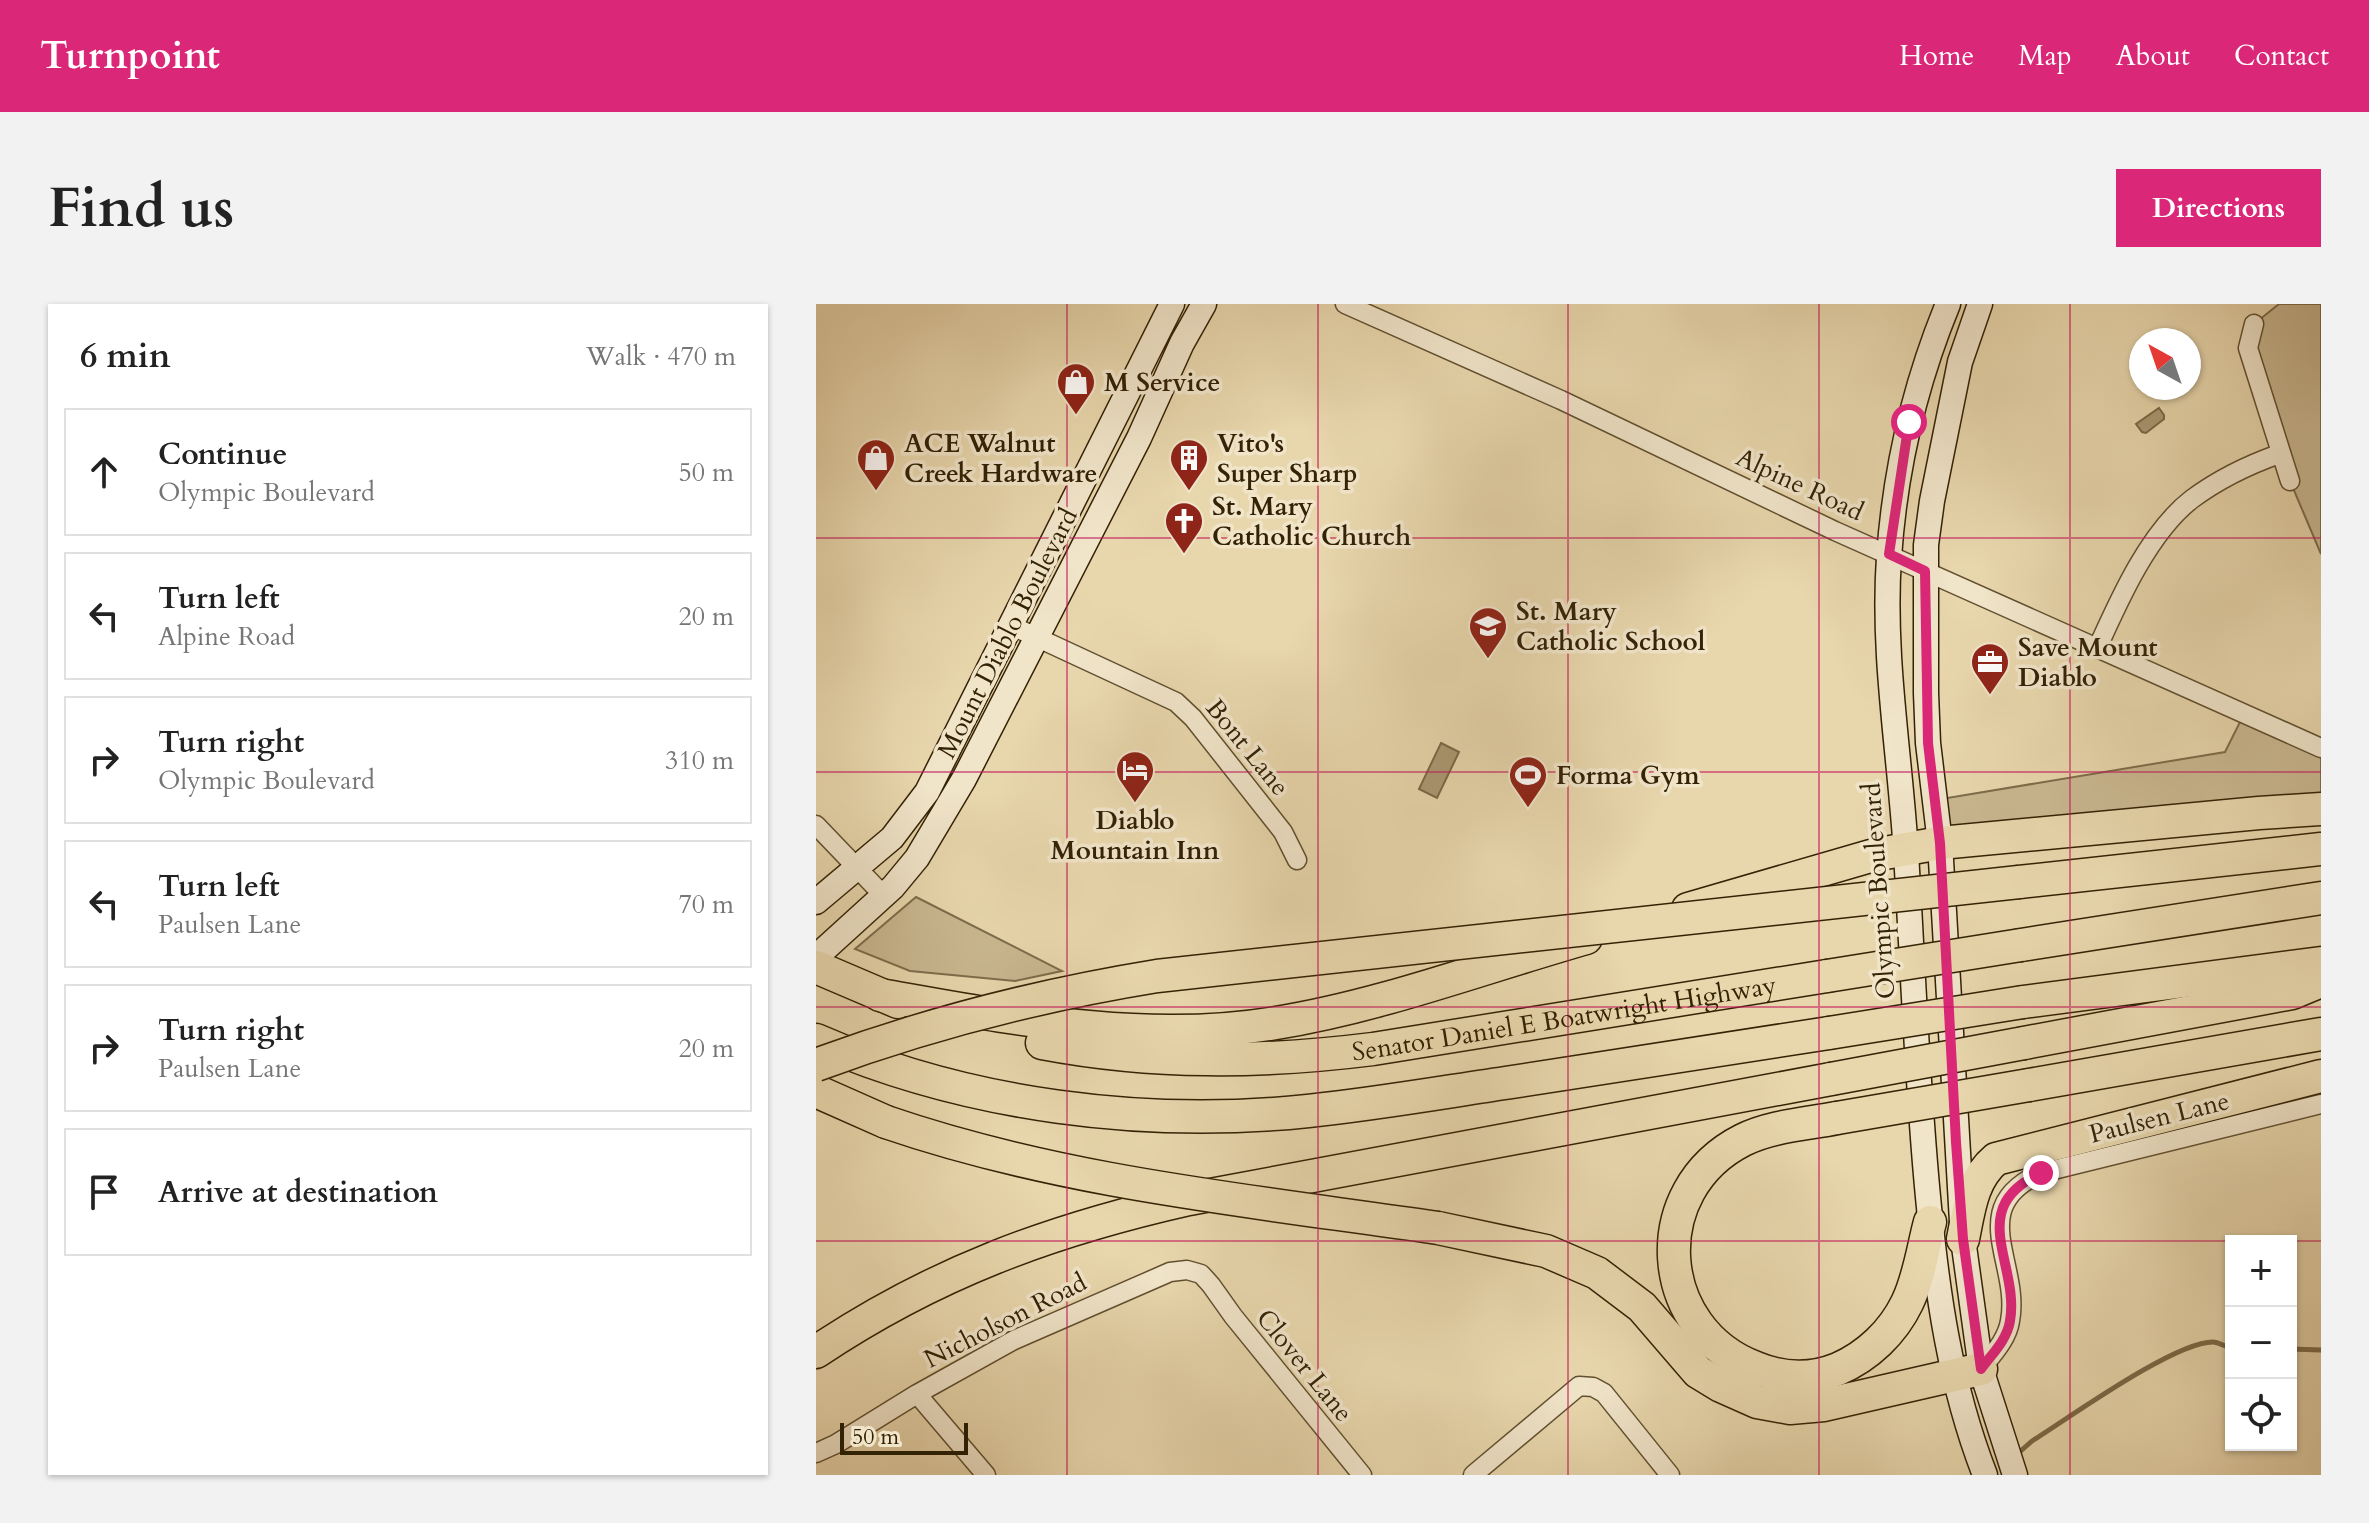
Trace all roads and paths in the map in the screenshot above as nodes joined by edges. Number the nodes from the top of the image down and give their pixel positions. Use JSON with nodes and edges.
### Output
{"nodes":[{"id":1,"x":1172,"y":304,"type":"edge"},
{"id":2,"x":1204,"y":304,"type":"edge"},
{"id":3,"x":1345,"y":304,"type":"edge"},
{"id":4,"x":1948,"y":304,"type":"edge"},
{"id":5,"x":1980,"y":304,"type":"edge"},
{"id":6,"x":2254,"y":324,"type":"dead end"},
{"id":7,"x":2279,"y":454,"type":"junction"},
{"id":8,"x":2290,"y":481,"type":"dead end"},
{"id":9,"x":1889,"y":554,"type":"junction"},
{"id":10,"x":1925,"y":571,"type":"junction"},
{"id":11,"x":1010,"y":625,"type":"junction"},
{"id":12,"x":1037,"y":638,"type":"junction"},
{"id":13,"x":2097,"y":649,"type":"junction"},
{"id":14,"x":2321,"y":748,"type":"edge"},
{"id":15,"x":2321,"y":809,"type":"edge"},
{"id":16,"x":816,"y":825,"type":"edge"},
{"id":17,"x":1940,"y":843,"type":"junction"},
{"id":18,"x":1906,"y":849,"type":"junction"},
{"id":19,"x":2321,"y":849,"type":"edge"},
{"id":20,"x":1297,"y":860,"type":"dead end"},
{"id":21,"x":857,"y":870,"type":"junction"},
{"id":22,"x":884,"y":896,"type":"junction"},
{"id":23,"x":2321,"y":898,"type":"edge"},
{"id":24,"x":816,"y":902,"type":"edge"},
{"id":25,"x":816,"y":957,"type":"edge"},
{"id":26,"x":2321,"y":963,"type":"edge"},
{"id":27,"x":816,"y":967,"type":"edge"},
{"id":28,"x":2321,"y":981,"type":"edge"},
{"id":29,"x":880,"y":995,"type":"junction"},
{"id":30,"x":2321,"y":1034,"type":"edge"},
{"id":31,"x":818,"y":1049,"type":"edge"},
{"id":32,"x":2321,"y":1076,"type":"edge"},
{"id":33,"x":816,"y":1091,"type":"edge"},
{"id":34,"x":2321,"y":1104,"type":"edge"},
{"id":35,"x":1930,"y":1222,"type":"junction"},
{"id":36,"x":1963,"y":1239,"type":"junction"},
{"id":37,"x":1211,"y":1285,"type":"joint"},
{"id":38,"x":816,"y":1352,"type":"edge"},
{"id":39,"x":1967,"y":1372,"type":"junction"},
{"id":40,"x":917,"y":1394,"type":"junction"},
{"id":41,"x":819,"y":1450,"type":"edge"},
{"id":42,"x":986,"y":1475,"type":"edge"},
{"id":43,"x":1362,"y":1475,"type":"edge"},
{"id":44,"x":1473,"y":1475,"type":"edge"},
{"id":45,"x":1670,"y":1475,"type":"edge"},
{"id":46,"x":1985,"y":1475,"type":"edge"},
{"id":47,"x":2015,"y":1475,"type":"edge"}],
"edges":[{"from":1,"to":11,"type":"main road","name":"Mount Diablo Boulevard"},
{"from":2,"to":12,"type":"main road","name":"Mount Diablo Boulevard"},
{"from":3,"to":9,"type":"street","name":"Alpine Road"},
{"from":4,"to":9,"type":"main road","name":"Olympic Boulevard"},
{"from":5,"to":10,"type":"main road","name":"Olympic Boulevard"},
{"from":6,"to":7,"type":"street"},
{"from":7,"to":8,"type":"street"},
{"from":7,"to":13,"type":"street"},
{"from":9,"to":10,"type":"street","name":"Alpine Road"},
{"from":9,"to":18,"type":"main road","name":"Olympic Boulevard"},
{"from":10,"to":13,"type":"street","name":"Alpine Road"},
{"from":10,"to":17,"type":"main road","name":"Olympic Boulevard"},
{"from":11,"to":12,"type":"street","name":"Bont Lane"},
{"from":11,"to":21,"type":"main road","name":"Mount Diablo Boulevard"},
{"from":12,"to":20,"type":"street","name":"Bont Lane"},
{"from":12,"to":22,"type":"main road","name":"Mount Diablo Boulevard"},
{"from":13,"to":14,"type":"street","name":"Alpine Road"},
{"from":15,"to":17,"type":"highway"},
{"from":16,"to":21,"type":"street"},
{"from":17,"to":18,"type":"highway"},
{"from":17,"to":36,"type":"main road","name":"Olympic Boulevard"},
{"from":18,"to":29,"type":"highway"},
{"from":18,"to":35,"type":"main road","name":"Olympic Boulevard"},
{"from":19,"to":31,"type":"highway","bridge":true},
{"from":21,"to":22,"type":"street"},
{"from":21,"to":24,"type":"main road","name":"Mount Diablo Boulevard"},
{"from":22,"to":25,"type":"main road","name":"Mount Diablo Boulevard"},
{"from":23,"to":29,"type":"highway","name":"Senator Daniel E Boatwright Highway","bridge":true},
{"from":26,"to":31,"type":"highway","name":"Senator Daniel E Boatwright Highway","bridge":true},
{"from":27,"to":29,"type":"highway","name":"Senator Daniel E Boatwright Highway"},
{"from":28,"to":38,"type":"highway","bridge":true},
{"from":30,"to":35,"type":"highway","bridge":true},
{"from":32,"to":36,"type":"highway"},
{"from":33,"to":39,"type":"highway","bridge":true},
{"from":34,"to":39,"type":"street","name":"Paulsen Lane"},
{"from":35,"to":39,"type":"main road","name":"Olympic Boulevard"},
{"from":36,"to":39,"type":"main road","name":"Olympic Boulevard"},
{"from":37,"to":40,"type":"street","name":"Nicholson Road"},
{"from":37,"to":43,"type":"street","name":"Clover Lane"},
{"from":39,"to":46,"type":"main road","name":"Olympic Boulevard"},
{"from":39,"to":47,"type":"main road","name":"Olympic Boulevard"},
{"from":40,"to":41,"type":"street","name":"Nicholson Road"},
{"from":40,"to":42,"type":"street"},
{"from":44,"to":45,"type":"street"}]}
